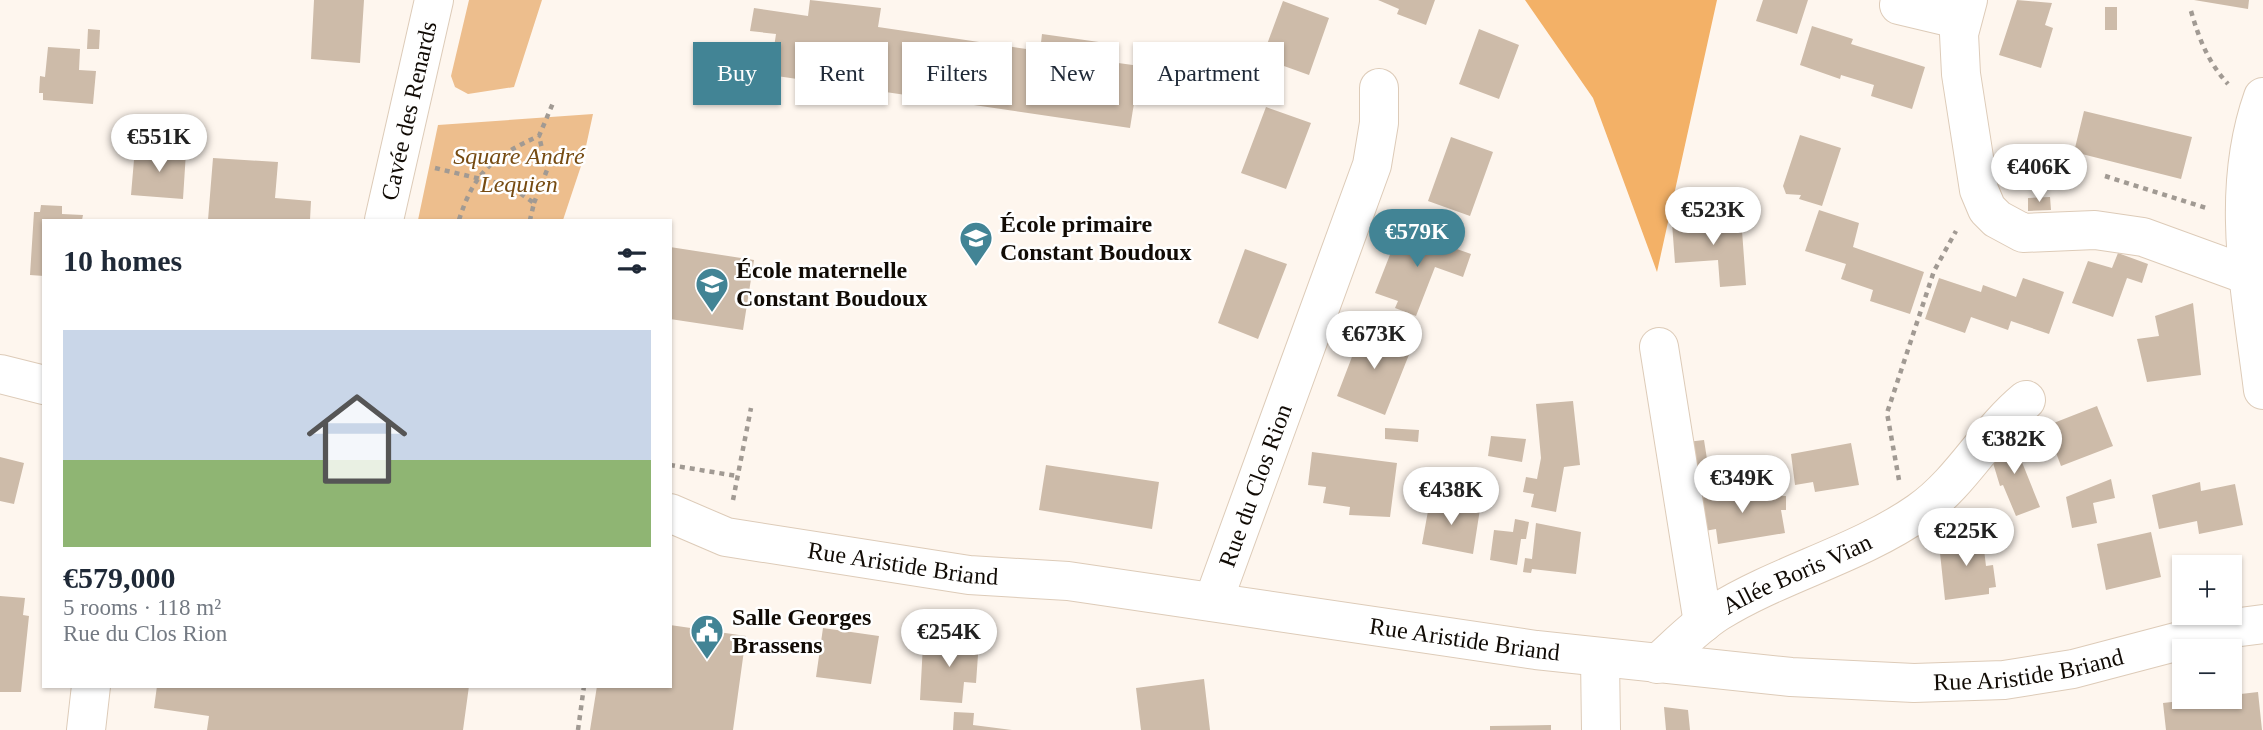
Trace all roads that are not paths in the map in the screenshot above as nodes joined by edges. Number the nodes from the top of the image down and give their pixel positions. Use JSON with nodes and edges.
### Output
{"nodes":[{"id":1,"x":433,"y":0,"type":"edge"},
{"id":2,"x":1899,"y":5,"type":"dead end"},
{"id":3,"x":1965,"y":10,"type":"edge"},
{"id":4,"x":1380,"y":88,"type":"dead end"},
{"id":5,"x":2262,"y":101,"type":"edge"},
{"id":6,"x":384,"y":219,"type":"edge"},
{"id":7,"x":2249,"y":276,"type":"junction"},
{"id":8,"x":1659,"y":347,"type":"dead end"},
{"id":9,"x":0,"y":374,"type":"edge"},
{"id":10,"x":42,"y":384,"type":"edge"},
{"id":11,"x":2263,"y":390,"type":"edge"},
{"id":12,"x":2026,"y":400,"type":"dead end"},
{"id":13,"x":672,"y":514,"type":"edge"},
{"id":14,"x":1213,"y":602,"type":"junction"},
{"id":15,"x":1703,"y":622,"type":"junction"},
{"id":16,"x":2263,"y":624,"type":"edge"},
{"id":17,"x":1600,"y":658,"type":"junction"},
{"id":18,"x":1657,"y":664,"type":"junction"},
{"id":19,"x":91,"y":688,"type":"edge"},
{"id":20,"x":86,"y":730,"type":"edge"},
{"id":21,"x":1601,"y":730,"type":"edge"}],
"edges":[{"from":1,"to":6,"type":"street","name":"Cavée des Renards"},
{"from":2,"to":3,"type":"street"},
{"from":3,"to":7,"type":"street"},
{"from":4,"to":14,"type":"street","name":"Rue du Clos Rion"},
{"from":5,"to":7,"type":"street"},
{"from":7,"to":11,"type":"street"},
{"from":8,"to":15,"type":"street"},
{"from":9,"to":10,"type":"street"},
{"from":12,"to":15,"type":"street","name":"Allée Boris Vian"},
{"from":13,"to":14,"type":"street","name":"Rue Aristide Briand"},
{"from":14,"to":17,"type":"street","name":"Rue Aristide Briand"},
{"from":15,"to":18,"type":"street","name":"Allée Boris Vian"},
{"from":16,"to":18,"type":"street","name":"Rue Aristide Briand"},
{"from":17,"to":18,"type":"street","name":"Rue Aristide Briand"},
{"from":17,"to":21,"type":"street"},
{"from":19,"to":20,"type":"street"}]}
